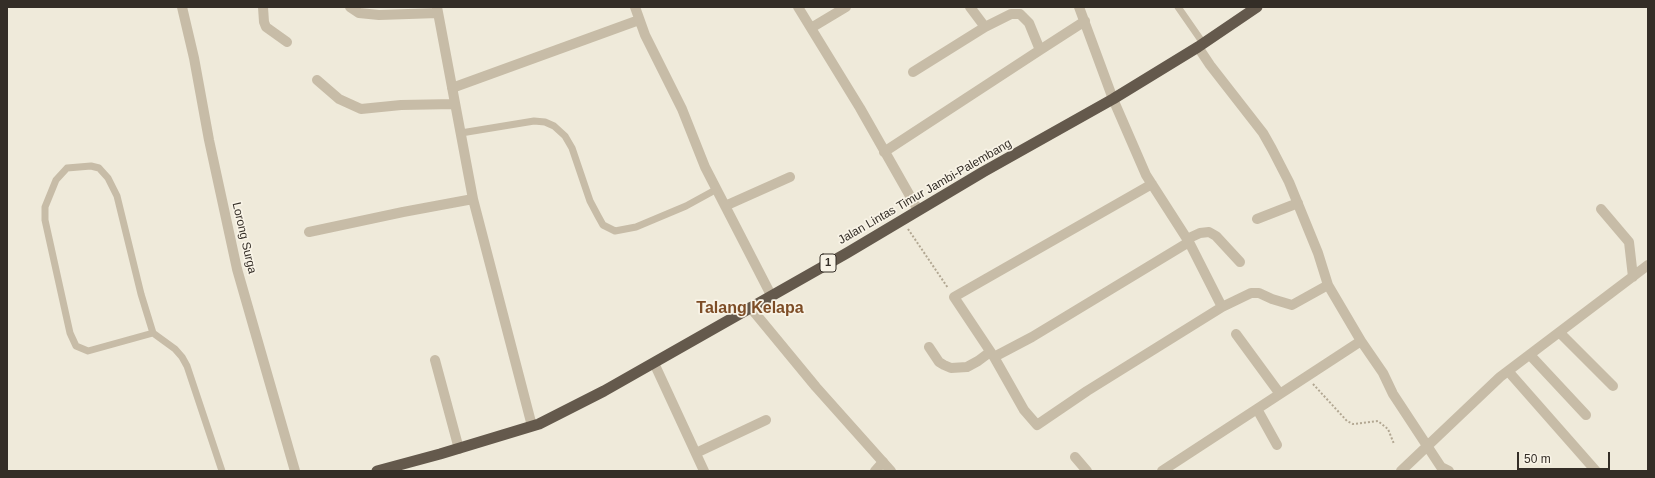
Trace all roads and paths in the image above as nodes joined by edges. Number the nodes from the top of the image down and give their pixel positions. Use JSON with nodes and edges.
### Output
{"nodes":[{"id":1,"x":182,"y":7,"type":"edge"},
{"id":2,"x":263,"y":7,"type":"edge"},
{"id":3,"x":350,"y":7,"type":"edge"},
{"id":4,"x":635,"y":7,"type":"edge"},
{"id":5,"x":798,"y":7,"type":"edge"},
{"id":6,"x":846,"y":7,"type":"edge"},
{"id":7,"x":970,"y":7,"type":"edge"},
{"id":8,"x":1079,"y":7,"type":"edge"},
{"id":9,"x":1178,"y":7,"type":"edge"},
{"id":10,"x":1257,"y":7,"type":"edge"},
{"id":11,"x":438,"y":10,"type":"edge"},
{"id":12,"x":639,"y":20,"type":"junction"},
{"id":13,"x":1085,"y":21,"type":"junction"},
{"id":14,"x":985,"y":27,"type":"junction"},
{"id":15,"x":812,"y":28,"type":"junction"},
{"id":16,"x":287,"y":42,"type":"dead end"},
{"id":17,"x":1201,"y":45,"type":"junction"},
{"id":18,"x":1040,"y":50,"type":"junction"},
{"id":19,"x":913,"y":72,"type":"dead end"},
{"id":20,"x":317,"y":80,"type":"dead end"},
{"id":21,"x":452,"y":88,"type":"junction"},
{"id":22,"x":1113,"y":99,"type":"junction"},
{"id":23,"x":456,"y":104,"type":"junction"},
{"id":24,"x":461,"y":133,"type":"junction"},
{"id":25,"x":884,"y":152,"type":"junction"},
{"id":26,"x":790,"y":177,"type":"dead end"},
{"id":27,"x":1152,"y":184,"type":"junction"},
{"id":28,"x":717,"y":189,"type":"junction"},
{"id":29,"x":473,"y":198,"type":"junction"},
{"id":30,"x":1298,"y":203,"type":"junction"},
{"id":31,"x":725,"y":206,"type":"junction"},
{"id":32,"x":1601,"y":209,"type":"dead end"},
{"id":33,"x":918,"y":210,"type":"junction"},
{"id":34,"x":1257,"y":219,"type":"dead end"},
{"id":35,"x":902,"y":220,"type":"junction"},
{"id":36,"x":309,"y":232,"type":"dead end"},
{"id":37,"x":1188,"y":240,"type":"junction"},
{"id":38,"x":1240,"y":262,"type":"dead end"},
{"id":39,"x":1648,"y":264,"type":"edge"},
{"id":40,"x":1633,"y":277,"type":"junction"},
{"id":41,"x":1328,"y":286,"type":"junction"},
{"id":42,"x":771,"y":295,"type":"junction"},
{"id":43,"x":954,"y":297,"type":"junction"},
{"id":44,"x":750,"y":307,"type":"junction"},
{"id":45,"x":1222,"y":307,"type":"junction"},
{"id":46,"x":153,"y":333,"type":"junction"},
{"id":47,"x":1560,"y":333,"type":"junction"},
{"id":48,"x":1236,"y":334,"type":"dead end"},
{"id":49,"x":1361,"y":341,"type":"junction"},
{"id":50,"x":929,"y":346,"type":"dead end"},
{"id":51,"x":992,"y":354,"type":"junction"},
{"id":52,"x":1530,"y":355,"type":"junction"},
{"id":53,"x":435,"y":360,"type":"dead end"},
{"id":54,"x":654,"y":364,"type":"junction"},
{"id":55,"x":1508,"y":371,"type":"junction"},
{"id":56,"x":1306,"y":377,"type":"junction"},
{"id":57,"x":1613,"y":386,"type":"dead end"},
{"id":58,"x":1280,"y":394,"type":"junction"},
{"id":59,"x":1257,"y":409,"type":"junction"},
{"id":60,"x":1586,"y":415,"type":"dead end"},
{"id":61,"x":766,"y":420,"type":"dead end"},
{"id":62,"x":532,"y":426,"type":"junction"},
{"id":63,"x":1394,"y":444,"type":"dead end"},
{"id":64,"x":1277,"y":445,"type":"dead end"},
{"id":65,"x":1428,"y":446,"type":"junction"},
{"id":66,"x":459,"y":449,"type":"junction"},
{"id":67,"x":696,"y":453,"type":"junction"},
{"id":68,"x":1075,"y":458,"type":"dead end"},
{"id":69,"x":883,"y":462,"type":"junction"},
{"id":70,"x":222,"y":471,"type":"edge"},
{"id":71,"x":295,"y":471,"type":"edge"},
{"id":72,"x":377,"y":471,"type":"edge"},
{"id":73,"x":704,"y":471,"type":"edge"},
{"id":74,"x":875,"y":471,"type":"edge"},
{"id":75,"x":891,"y":471,"type":"edge"},
{"id":76,"x":1087,"y":471,"type":"edge"},
{"id":77,"x":1162,"y":471,"type":"edge"},
{"id":78,"x":1401,"y":471,"type":"edge"},
{"id":79,"x":1448,"y":471,"type":"edge"},
{"id":80,"x":1596,"y":471,"type":"edge"}],
"edges":[{"from":1,"to":71,"type":"street","name":"Lorong Surga"},
{"from":2,"to":16,"type":"street"},
{"from":3,"to":11,"type":"street"},
{"from":4,"to":12,"type":"street"},
{"from":5,"to":15,"type":"street"},
{"from":6,"to":15,"type":"street"},
{"from":7,"to":14,"type":"street"},
{"from":8,"to":13,"type":"street"},
{"from":9,"to":17,"type":"lane"},
{"from":10,"to":17,"type":"highway","name":"Jalan Lintas Timur Jambi-Palembang","number":"1"},
{"from":11,"to":21,"type":"street"},
{"from":12,"to":21,"type":"street"},
{"from":12,"to":28,"type":"street"},
{"from":13,"to":18,"type":"street"},
{"from":13,"to":22,"type":"street"},
{"from":14,"to":18,"type":"street"},
{"from":14,"to":19,"type":"street"},
{"from":15,"to":25,"type":"street"},
{"from":17,"to":22,"type":"highway","name":"Jalan Lintas Timur Jambi-Palembang","number":"1"},
{"from":17,"to":30,"type":"street"},
{"from":18,"to":25,"type":"street"},
{"from":20,"to":23,"type":"street"},
{"from":21,"to":23,"type":"street"},
{"from":22,"to":27,"type":"street"},
{"from":22,"to":33,"type":"highway","name":"Jalan Lintas Timur Jambi-Palembang","number":"1"},
{"from":23,"to":24,"type":"street"},
{"from":24,"to":28,"type":"lane"},
{"from":24,"to":29,"type":"street"},
{"from":25,"to":33,"type":"street"},
{"from":26,"to":31,"type":"street"},
{"from":27,"to":37,"type":"street"},
{"from":27,"to":43,"type":"street"},
{"from":28,"to":31,"type":"street"},
{"from":29,"to":36,"type":"street"},
{"from":29,"to":62,"type":"street"},
{"from":30,"to":34,"type":"street"},
{"from":30,"to":41,"type":"street"},
{"from":31,"to":42,"type":"street"},
{"from":32,"to":40,"type":"street"},
{"from":33,"to":35,"type":"highway","name":"Jalan Lintas Timur Jambi-Palembang","number":"1"},
{"from":35,"to":42,"type":"highway","name":"Jalan Lintas Timur Jambi-Palembang","number":"1"},
{"from":35,"to":43,"type":"path"},
{"from":37,"to":38,"type":"street"},
{"from":37,"to":45,"type":"street"},
{"from":37,"to":51,"type":"street"},
{"from":39,"to":40,"type":"street"},
{"from":40,"to":47,"type":"street"},
{"from":41,"to":45,"type":"street"},
{"from":41,"to":49,"type":"street"},
{"from":42,"to":44,"type":"highway","name":"Jalan Lintas Timur Jambi-Palembang","number":"1"},
{"from":43,"to":51,"type":"street"},
{"from":44,"to":54,"type":"highway","name":"Jalan Lintas Timur Jambi-Palembang","number":"1"},
{"from":44,"to":69,"type":"street"},
{"from":45,"to":51,"type":"street"},
{"from":46,"to":46,"type":"lane"},
{"from":46,"to":70,"type":"lane"},
{"from":47,"to":52,"type":"street"},
{"from":47,"to":57,"type":"street"},
{"from":48,"to":58,"type":"street"},
{"from":49,"to":56,"type":"street"},
{"from":49,"to":65,"type":"street"},
{"from":50,"to":51,"type":"street"},
{"from":52,"to":55,"type":"street"},
{"from":52,"to":60,"type":"street"},
{"from":53,"to":66,"type":"street"},
{"from":54,"to":62,"type":"highway","name":"Jalan Lintas Timur Jambi-Palembang","number":"1"},
{"from":54,"to":67,"type":"street"},
{"from":55,"to":65,"type":"street"},
{"from":55,"to":80,"type":"street"},
{"from":56,"to":58,"type":"street"},
{"from":56,"to":63,"type":"path"},
{"from":58,"to":59,"type":"street"},
{"from":59,"to":64,"type":"street"},
{"from":59,"to":77,"type":"street"},
{"from":61,"to":67,"type":"street"},
{"from":62,"to":66,"type":"highway","name":"Jalan Lintas Timur Jambi-Palembang","number":"1"},
{"from":65,"to":78,"type":"street"},
{"from":65,"to":79,"type":"street"},
{"from":66,"to":72,"type":"highway","name":"Jalan Lintas Timur Jambi-Palembang","number":"1"},
{"from":67,"to":73,"type":"street"},
{"from":68,"to":76,"type":"street"},
{"from":69,"to":74,"type":"street"},
{"from":69,"to":75,"type":"street"}]}
